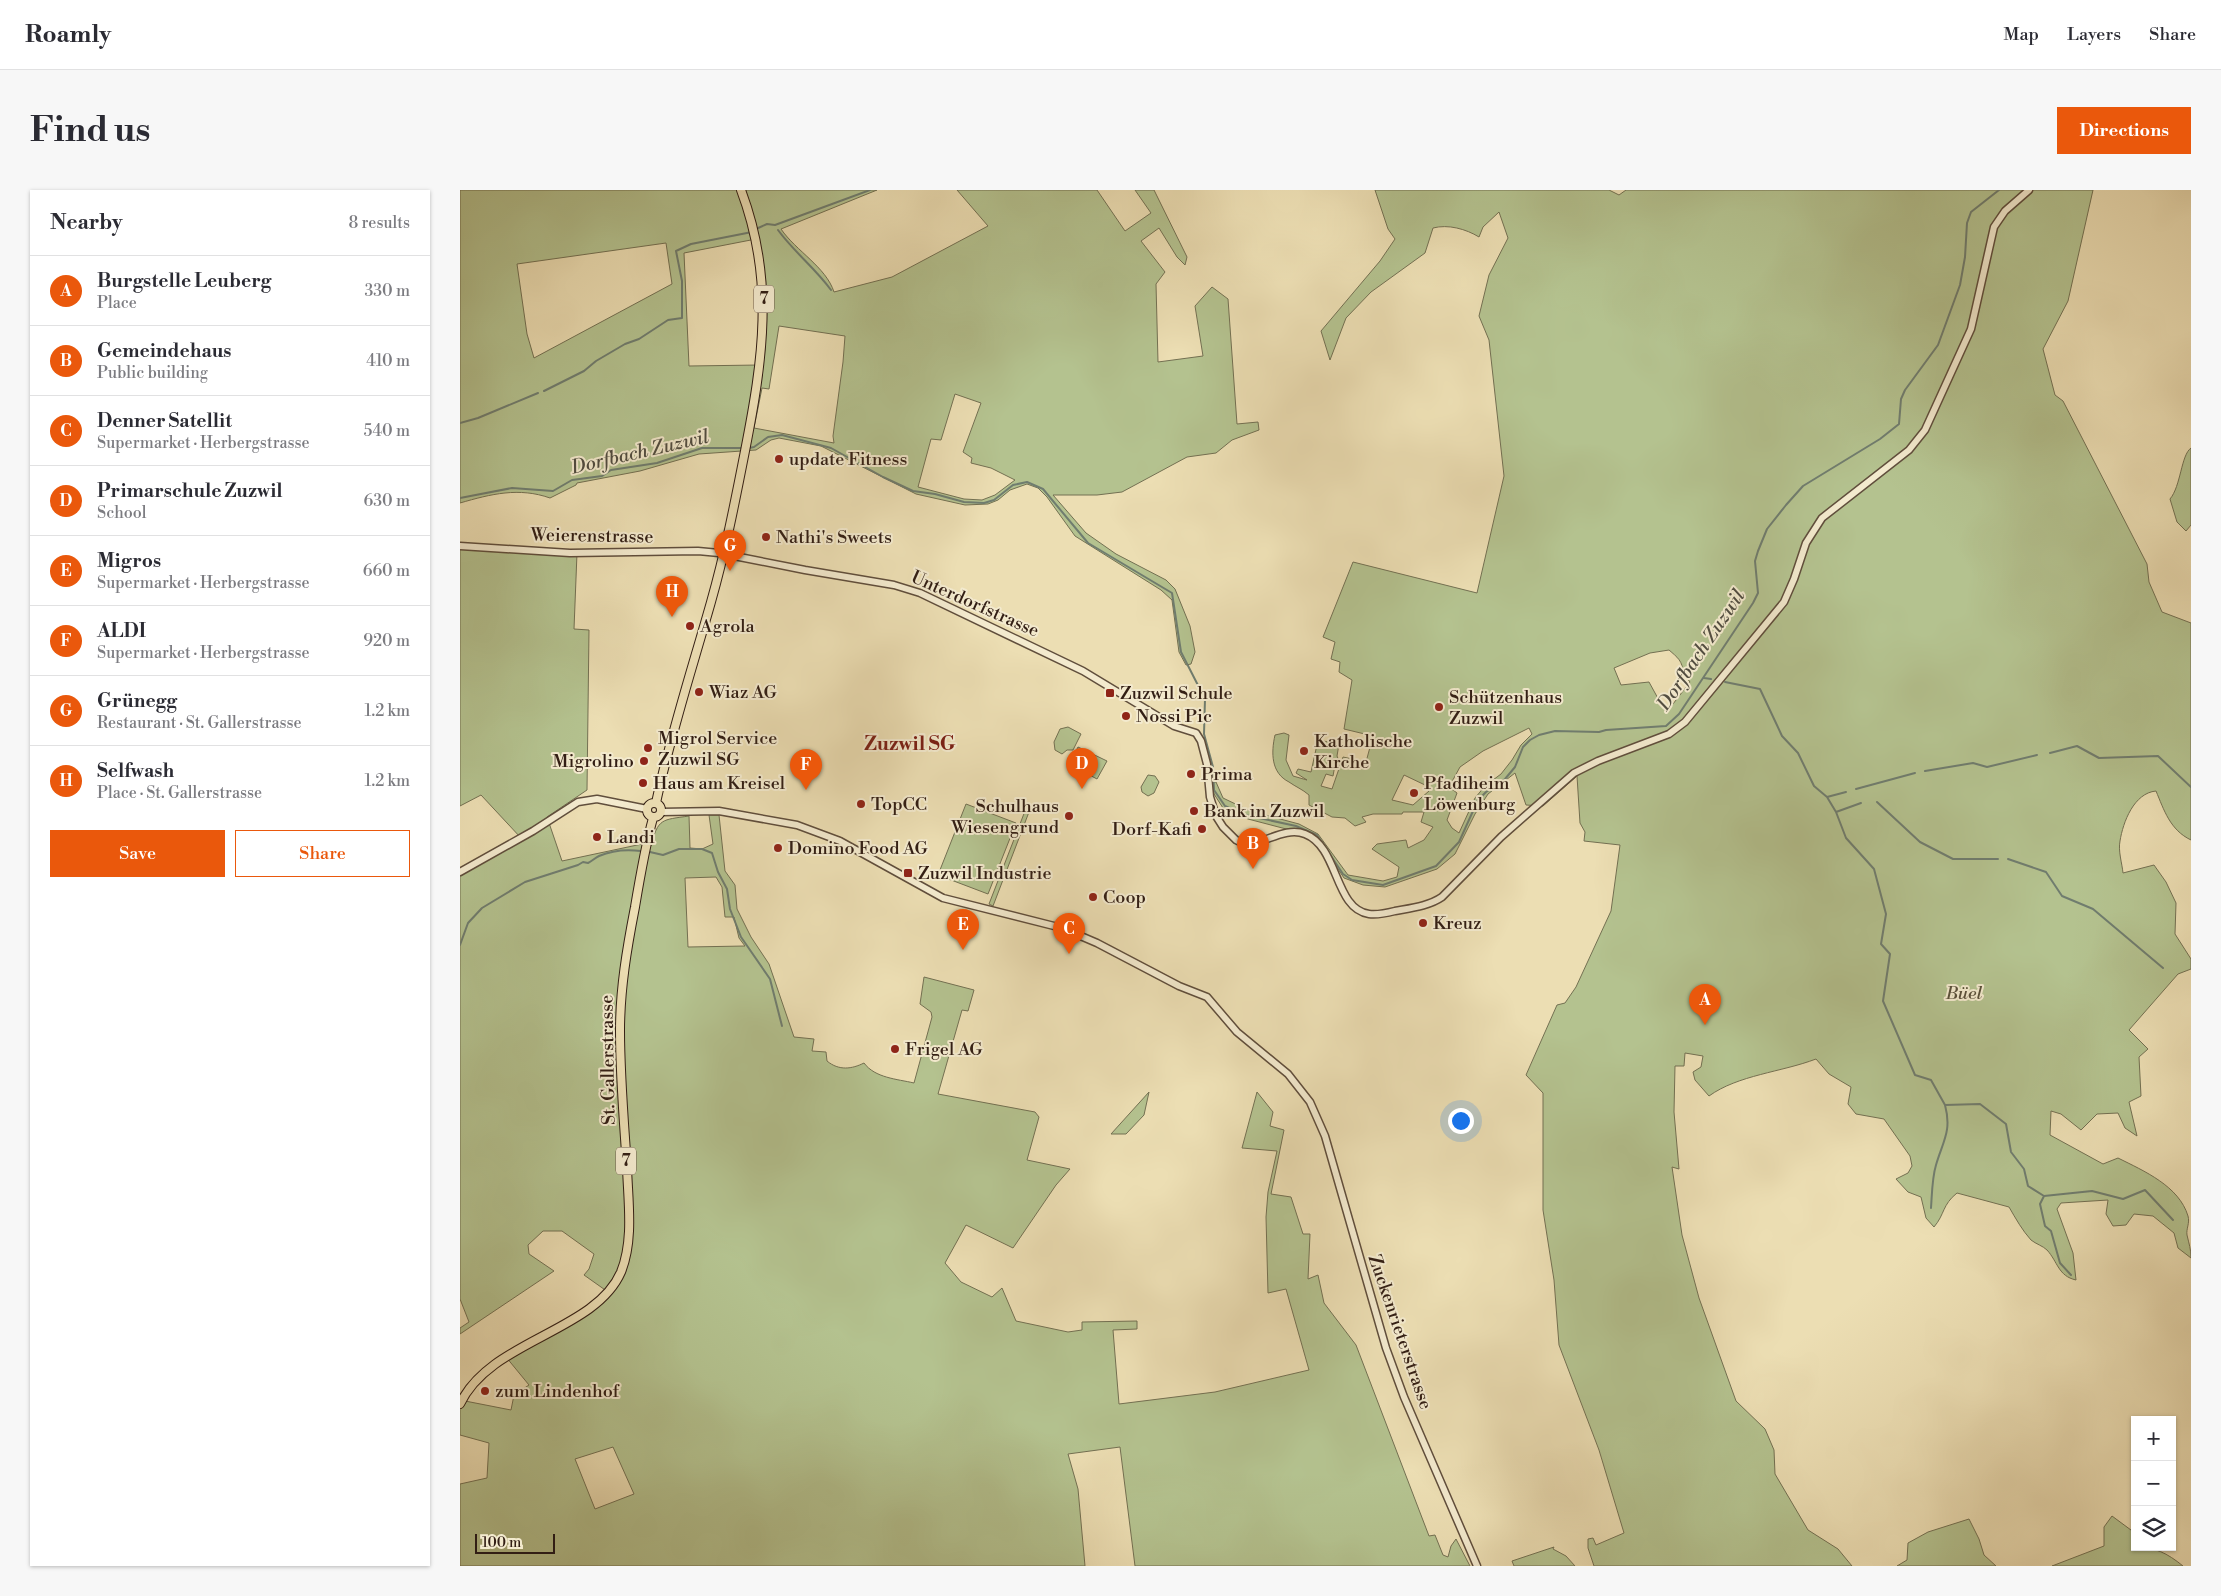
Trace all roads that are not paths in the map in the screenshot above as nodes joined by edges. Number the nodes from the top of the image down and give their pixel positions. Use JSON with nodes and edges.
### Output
{"nodes":[{"id":1,"x":741,"y":190,"type":"edge"},
{"id":2,"x":2029,"y":190,"type":"edge"},
{"id":3,"x":460,"y":546,"type":"edge"},
{"id":4,"x":723,"y":553,"type":"junction"},
{"id":5,"x":656,"y":803,"type":"junction"},
{"id":6,"x":647,"y":809,"type":"junction"},
{"id":7,"x":661,"y":812,"type":"junction"},
{"id":8,"x":653,"y":818,"type":"junction"},
{"id":9,"x":460,"y":872,"type":"edge"},
{"id":10,"x":460,"y":1404,"type":"edge"},
{"id":11,"x":1477,"y":1566,"type":"edge"}],
"edges":[{"from":1,"to":4,"type":"main road","number":"7"},
{"from":2,"to":4,"type":"street","name":"Unterdorfstrasse"},
{"from":3,"to":4,"type":"street","name":"Weierenstrasse"},
{"from":4,"to":5,"type":"main road","number":"7"},
{"from":5,"to":6,"type":"main road"},
{"from":5,"to":7,"type":"main road"},
{"from":6,"to":8,"type":"main road"},
{"from":6,"to":9,"type":"street"},
{"from":7,"to":8,"type":"main road"},
{"from":7,"to":11,"type":"street","name":"Zuckenrieterstrasse"},
{"from":8,"to":10,"type":"main road","name":"St. Gallerstrasse","number":"7"}]}
